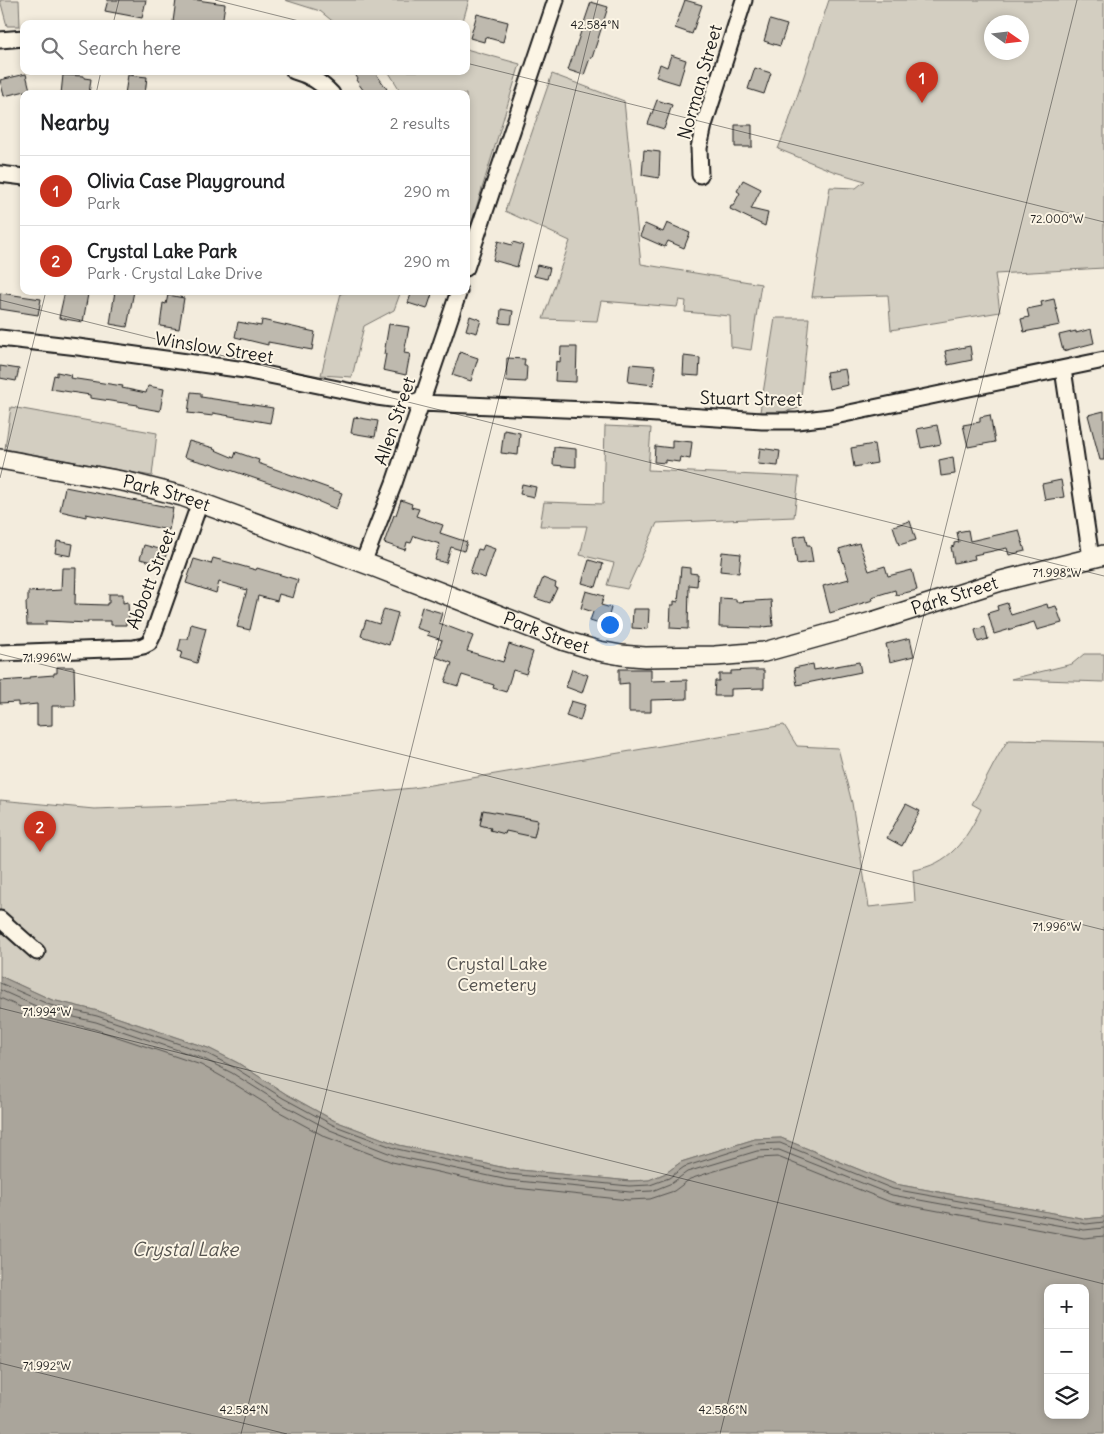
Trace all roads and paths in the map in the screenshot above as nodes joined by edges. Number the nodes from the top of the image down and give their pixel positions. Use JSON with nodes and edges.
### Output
{"nodes":[{"id":1,"x":556,"y":0,"type":"edge"},
{"id":2,"x":744,"y":0,"type":"edge"},
{"id":3,"x":20,"y":38,"type":"edge"},
{"id":4,"x":0,"y":40,"type":"edge"},
{"id":5,"x":306,"y":75,"type":"edge"},
{"id":6,"x":327,"y":90,"type":"edge"},
{"id":7,"x":0,"y":174,"type":"edge"},
{"id":8,"x":700,"y":175,"type":"dead end"},
{"id":9,"x":20,"y":177,"type":"edge"},
{"id":10,"x":470,"y":256,"type":"edge"},
{"id":11,"x":457,"y":295,"type":"edge"},
{"id":12,"x":0,"y":338,"type":"edge"},
{"id":13,"x":1104,"y":360,"type":"edge"},
{"id":14,"x":1063,"y":369,"type":"junction"},
{"id":15,"x":421,"y":403,"type":"junction"},
{"id":16,"x":0,"y":459,"type":"edge"},
{"id":17,"x":200,"y":502,"type":"junction"},
{"id":18,"x":1098,"y":556,"type":"edge"},
{"id":19,"x":363,"y":563,"type":"junction"},
{"id":20,"x":0,"y":653,"type":"edge"},
{"id":21,"x":0,"y":919,"type":"edge"},
{"id":22,"x":37,"y":952,"type":"dead end"}],
"edges":[{"from":1,"to":10,"type":"street"},
{"from":2,"to":8,"type":"street","name":"Norman Street"},
{"from":3,"to":4,"type":"street"},
{"from":5,"to":6,"type":"street"},
{"from":7,"to":9,"type":"street"},
{"from":11,"to":15,"type":"street","name":"Allen Street"},
{"from":12,"to":15,"type":"street","name":"Winslow Street"},
{"from":13,"to":14,"type":"street","name":"Stuart Street"},
{"from":14,"to":15,"type":"street","name":"Stuart Street"},
{"from":14,"to":18,"type":"street"},
{"from":15,"to":19,"type":"street","name":"Allen Street"},
{"from":16,"to":17,"type":"street","name":"Park Street"},
{"from":17,"to":19,"type":"street","name":"Park Street"},
{"from":17,"to":20,"type":"street","name":"Abbott Street"},
{"from":18,"to":19,"type":"street","name":"Park Street"},
{"from":21,"to":22,"type":"street"}]}
